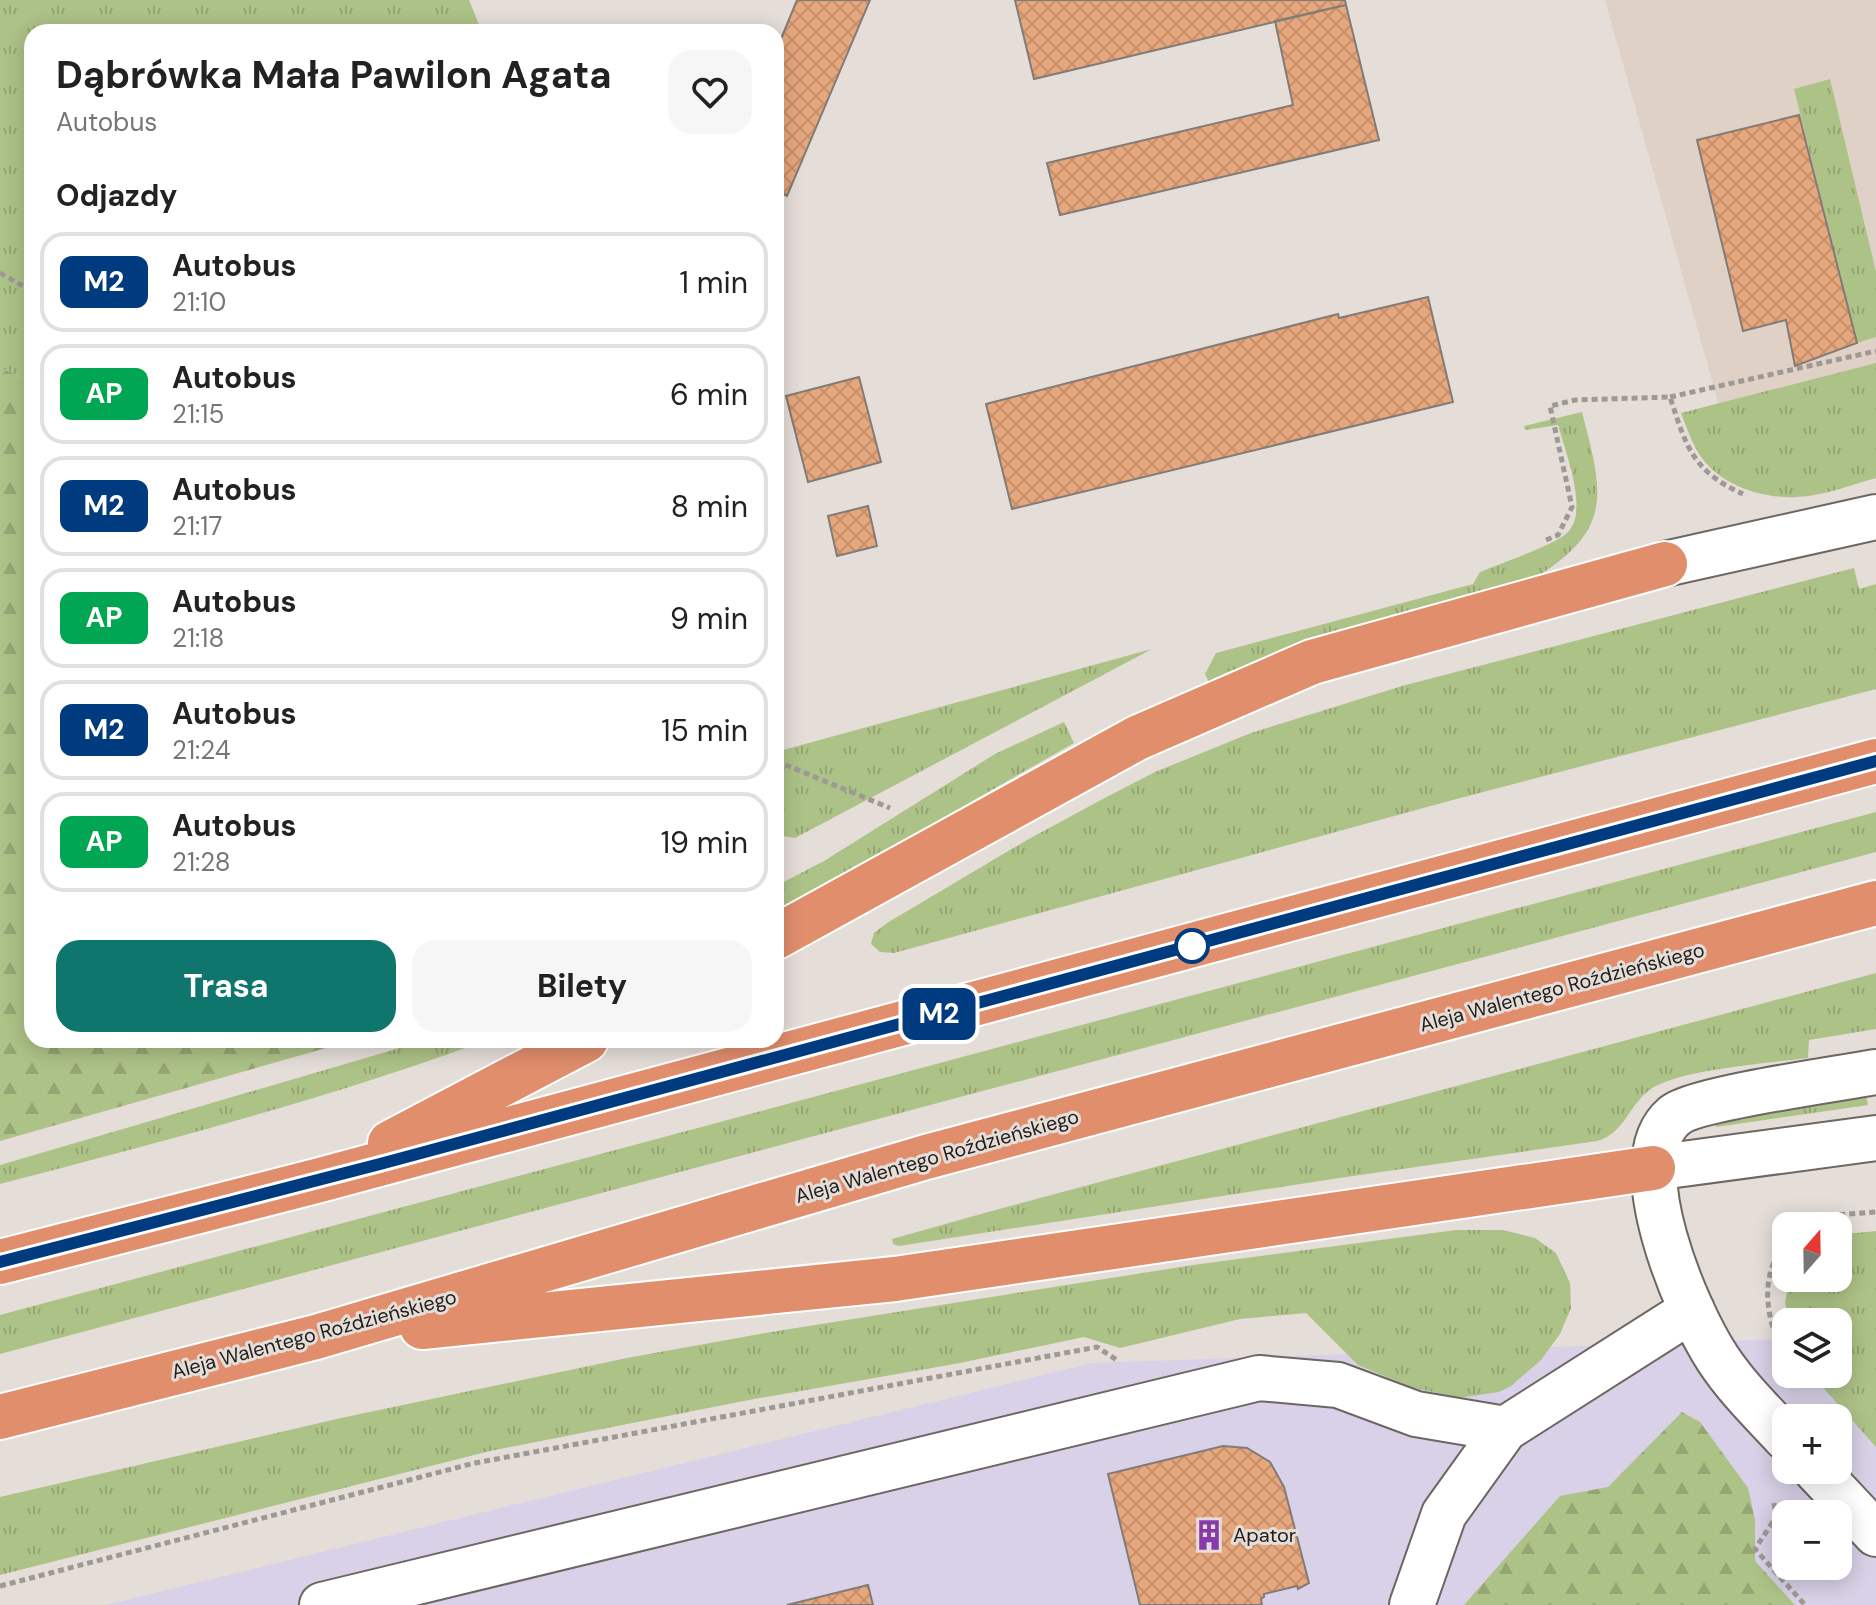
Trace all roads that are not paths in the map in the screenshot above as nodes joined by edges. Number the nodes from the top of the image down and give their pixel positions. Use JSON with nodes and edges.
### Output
{"nodes":[{"id":1,"x":1876,"y":517,"type":"edge"},
{"id":2,"x":1665,"y":564,"type":"joint"},
{"id":3,"x":1876,"y":761,"type":"edge"},
{"id":4,"x":1876,"y":903,"type":"edge"},
{"id":5,"x":784,"y":933,"type":"edge"},
{"id":6,"x":571,"y":1048,"type":"edge"},
{"id":7,"x":1876,"y":1072,"type":"edge"},
{"id":8,"x":1876,"y":1138,"type":"edge"},
{"id":9,"x":1653,"y":1168,"type":"junction"},
{"id":10,"x":320,"y":1180,"type":"junction"},
{"id":11,"x":0,"y":1262,"type":"edge"},
{"id":12,"x":1692,"y":1310,"type":"junction"},
{"id":13,"x":316,"y":1337,"type":"junction"},
{"id":14,"x":0,"y":1417,"type":"edge"},
{"id":15,"x":1772,"y":1422,"type":"edge"},
{"id":16,"x":1505,"y":1429,"type":"junction"},
{"id":17,"x":1829,"y":1484,"type":"edge"},
{"id":18,"x":1876,"y":1534,"type":"edge"},
{"id":19,"x":322,"y":1605,"type":"edge"},
{"id":20,"x":1412,"y":1605,"type":"edge"}],
"edges":[{"from":1,"to":2,"type":"street"},
{"from":2,"to":5,"type":"highway"},
{"from":3,"to":10,"type":"highway"},
{"from":4,"to":13,"type":"highway","name":"Aleja Walentego Roździeńskiego"},
{"from":6,"to":10,"type":"highway"},
{"from":7,"to":9,"type":"street"},
{"from":8,"to":9,"type":"street"},
{"from":9,"to":12,"type":"street"},
{"from":9,"to":13,"type":"highway"},
{"from":10,"to":11,"type":"highway"},
{"from":12,"to":15,"type":"street"},
{"from":12,"to":16,"type":"street"},
{"from":13,"to":14,"type":"highway","name":"Aleja Walentego Roździeńskiego"},
{"from":16,"to":19,"type":"street"},
{"from":16,"to":20,"type":"street"},
{"from":17,"to":18,"type":"street"}]}
